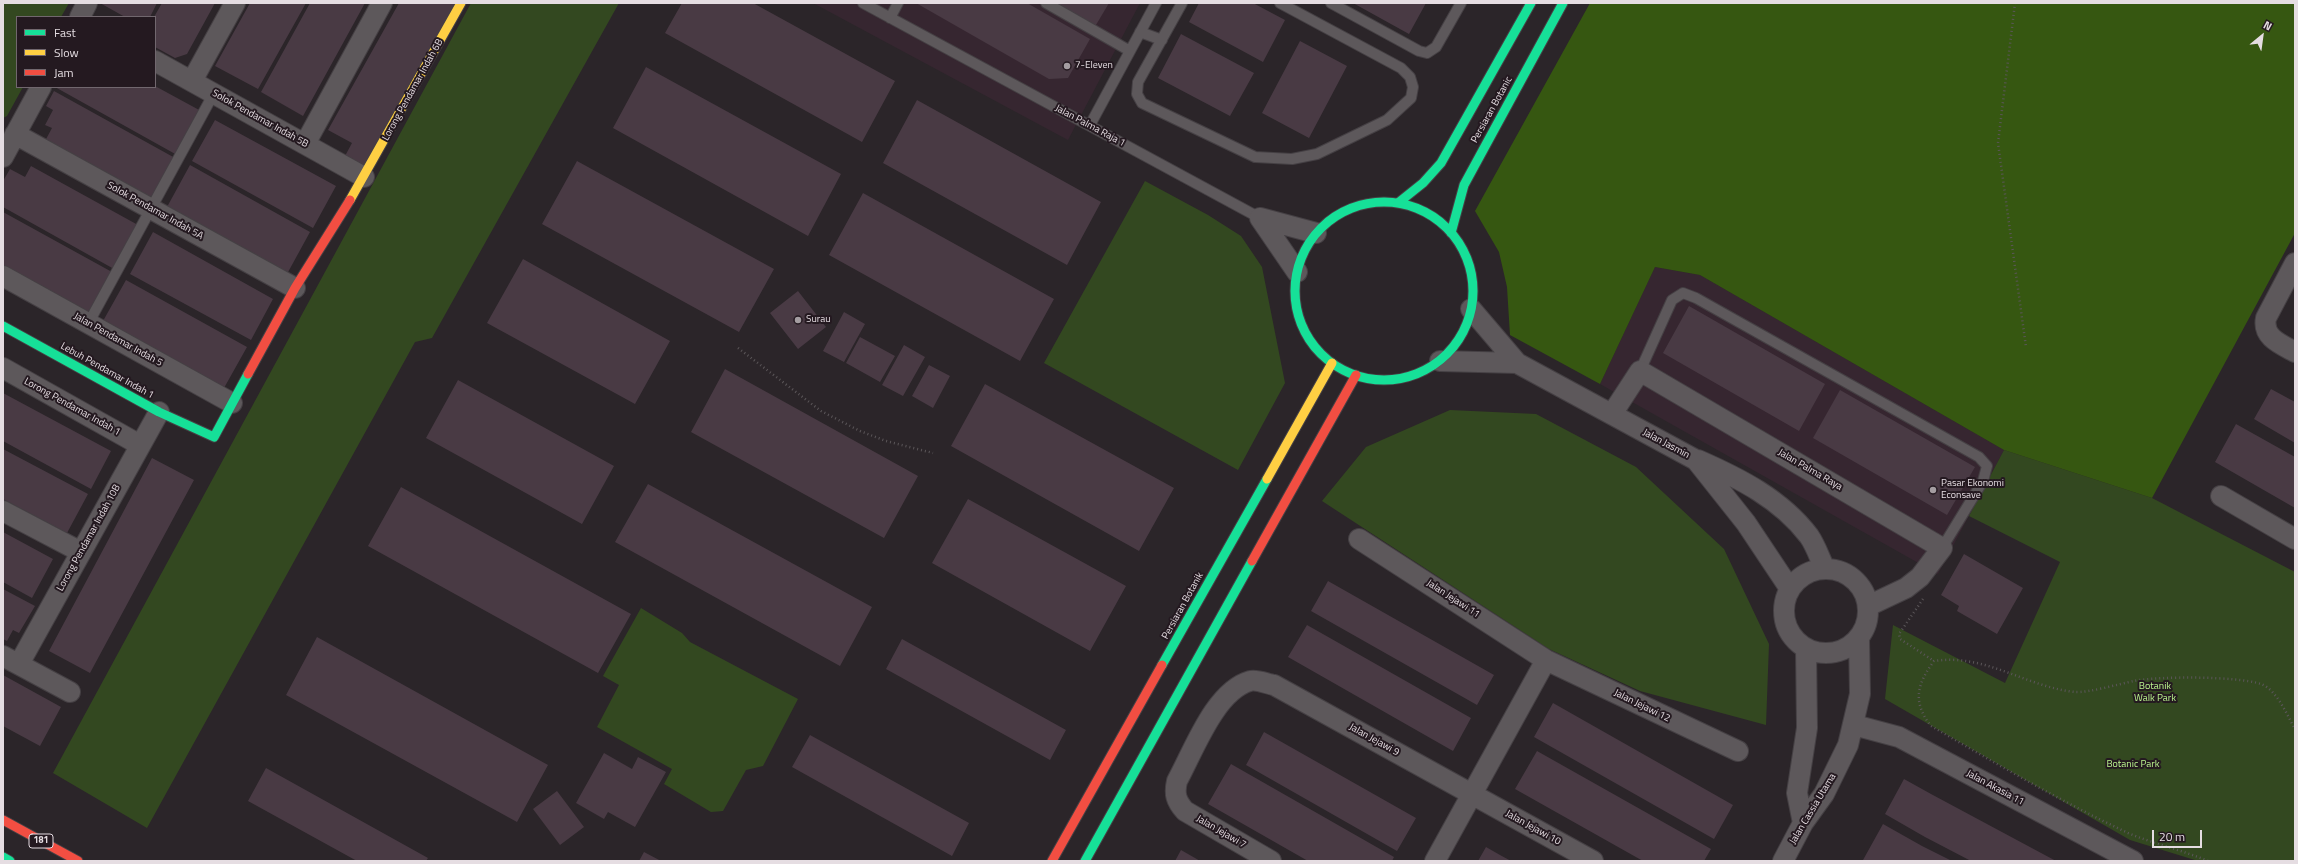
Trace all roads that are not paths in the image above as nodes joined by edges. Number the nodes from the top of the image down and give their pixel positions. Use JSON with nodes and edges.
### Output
{"nodes":[{"id":1,"x":87,"y":3,"type":"edge"},
{"id":2,"x":235,"y":3,"type":"edge"},
{"id":3,"x":382,"y":3,"type":"edge"},
{"id":4,"x":461,"y":3,"type":"edge"},
{"id":5,"x":863,"y":3,"type":"edge"},
{"id":6,"x":898,"y":3,"type":"edge"},
{"id":7,"x":1046,"y":3,"type":"edge"},
{"id":8,"x":1156,"y":3,"type":"edge"},
{"id":9,"x":1182,"y":3,"type":"edge"},
{"id":10,"x":1280,"y":3,"type":"edge"},
{"id":11,"x":1331,"y":3,"type":"edge"},
{"id":12,"x":1461,"y":3,"type":"edge"},
{"id":13,"x":1531,"y":3,"type":"edge"},
{"id":14,"x":1563,"y":3,"type":"edge"},
{"id":15,"x":80,"y":16,"type":"edge"},
{"id":16,"x":890,"y":18,"type":"junction"},
{"id":17,"x":1140,"y":32,"type":"junction"},
{"id":18,"x":1162,"y":40,"type":"junction"},
{"id":19,"x":1130,"y":51,"type":"junction"},
{"id":20,"x":156,"y":62,"type":"edge"},
{"id":21,"x":192,"y":81,"type":"junction"},
{"id":22,"x":40,"y":88,"type":"edge"},
{"id":23,"x":214,"y":93,"type":"junction"},
{"id":24,"x":1090,"y":125,"type":"junction"},
{"id":25,"x":15,"y":134,"type":"junction"},
{"id":26,"x":305,"y":144,"type":"junction"},
{"id":27,"x":3,"y":157,"type":"edge"},
{"id":28,"x":364,"y":177,"type":"junction"},
{"id":29,"x":1398,"y":203,"type":"junction"},
{"id":30,"x":151,"y":209,"type":"junction"},
{"id":31,"x":1260,"y":218,"type":"junction"},
{"id":32,"x":1316,"y":233,"type":"junction"},
{"id":33,"x":1451,"y":233,"type":"junction"},
{"id":34,"x":2295,"y":263,"type":"edge"},
{"id":35,"x":1297,"y":272,"type":"junction"},
{"id":36,"x":3,"y":276,"type":"edge"},
{"id":37,"x":295,"y":288,"type":"junction"},
{"id":38,"x":1471,"y":310,"type":"junction"},
{"id":39,"x":88,"y":324,"type":"junction"},
{"id":40,"x":3,"y":326,"type":"edge"},
{"id":41,"x":2295,"y":352,"type":"edge"},
{"id":42,"x":1440,"y":361,"type":"junction"},
{"id":43,"x":1332,"y":363,"type":"junction"},
{"id":44,"x":1517,"y":363,"type":"junction"},
{"id":45,"x":3,"y":368,"type":"edge"},
{"id":46,"x":1640,"y":371,"type":"junction"},
{"id":47,"x":1356,"y":375,"type":"junction"},
{"id":48,"x":232,"y":403,"type":"junction"},
{"id":49,"x":159,"y":412,"type":"junction"},
{"id":50,"x":1612,"y":414,"type":"junction"},
{"id":51,"x":140,"y":445,"type":"junction"},
{"id":52,"x":1696,"y":460,"type":"junction"},
{"id":53,"x":2221,"y":496,"type":"dead end"},
{"id":54,"x":3,"y":511,"type":"edge"},
{"id":55,"x":1359,"y":539,"type":"dead end"},
{"id":56,"x":2295,"y":539,"type":"edge"},
{"id":57,"x":1942,"y":548,"type":"junction"},
{"id":58,"x":81,"y":552,"type":"junction"},
{"id":59,"x":1825,"y":569,"type":"junction"},
{"id":60,"x":1790,"y":589,"type":"junction"},
{"id":61,"x":1868,"y":606,"type":"junction"},
{"id":62,"x":1859,"y":638,"type":"junction"},
{"id":63,"x":1806,"y":648,"type":"junction"},
{"id":64,"x":11,"y":660,"type":"edge"},
{"id":65,"x":1546,"y":660,"type":"junction"},
{"id":66,"x":70,"y":692,"type":"dead end"},
{"id":67,"x":1854,"y":724,"type":"junction"},
{"id":68,"x":1738,"y":751,"type":"dead end"},
{"id":69,"x":1473,"y":794,"type":"junction"},
{"id":70,"x":1192,"y":816,"type":"joint"},
{"id":71,"x":3,"y":820,"type":"edge"},
{"id":72,"x":1803,"y":823,"type":"junction"},
{"id":73,"x":3,"y":857,"type":"edge"},
{"id":74,"x":10,"y":861,"type":"edge"},
{"id":75,"x":78,"y":861,"type":"edge"},
{"id":76,"x":1052,"y":861,"type":"edge"},
{"id":77,"x":1085,"y":861,"type":"edge"},
{"id":78,"x":1271,"y":861,"type":"edge"},
{"id":79,"x":1435,"y":861,"type":"edge"},
{"id":80,"x":1593,"y":861,"type":"edge"},
{"id":81,"x":1783,"y":861,"type":"edge"},
{"id":82,"x":2133,"y":861,"type":"edge"}],
"edges":[{"from":1,"to":15,"type":"street"},
{"from":2,"to":21,"type":"street"},
{"from":3,"to":26,"type":"street"},
{"from":4,"to":28,"type":"main road","name":"Lorong Pendamar Indah 6B"},
{"from":5,"to":16,"type":"lane","name":"Jalan Palma Raja 1"},
{"from":6,"to":16,"type":"lane"},
{"from":7,"to":19,"type":"lane"},
{"from":8,"to":17,"type":"lane"},
{"from":9,"to":18,"type":"lane"},
{"from":10,"to":18,"type":"lane"},
{"from":11,"to":12,"type":"lane"},
{"from":13,"to":29,"type":"main road","name":"Persiaran Botanic"},
{"from":14,"to":33,"type":"main road","name":"Persiaran Botanic"},
{"from":16,"to":24,"type":"lane","name":"Jalan Palma Raja 1"},
{"from":17,"to":18,"type":"lane"},
{"from":17,"to":19,"type":"lane"},
{"from":19,"to":24,"type":"lane"},
{"from":20,"to":21,"type":"street","name":"Solok Pendamar Indah 5B"},
{"from":21,"to":23,"type":"street","name":"Solok Pendamar Indah 5B"},
{"from":22,"to":25,"type":"street"},
{"from":23,"to":26,"type":"street","name":"Solok Pendamar Indah 5B"},
{"from":23,"to":30,"type":"lane"},
{"from":24,"to":31,"type":"lane","name":"Jalan Palma Raja 1"},
{"from":25,"to":27,"type":"street"},
{"from":25,"to":30,"type":"street","name":"Solok Pendamar Indah 5A"},
{"from":26,"to":28,"type":"street","name":"Solok Pendamar Indah 5B"},
{"from":28,"to":37,"type":"main road","name":"Lorong Pendamar Indah 6B"},
{"from":29,"to":32,"type":"main road"},
{"from":29,"to":33,"type":"main road"},
{"from":30,"to":37,"type":"street","name":"Solok Pendamar Indah 5A"},
{"from":30,"to":39,"type":"lane"},
{"from":31,"to":32,"type":"street"},
{"from":31,"to":35,"type":"street","name":"Jalan Palma Raja 1"},
{"from":32,"to":35,"type":"main road"},
{"from":33,"to":38,"type":"main road"},
{"from":34,"to":41,"type":"street"},
{"from":35,"to":43,"type":"main road"},
{"from":36,"to":39,"type":"street","name":"Jalan Pendamar Indah 5"},
{"from":37,"to":48,"type":"main road","name":"Lorong Pendamar Indah 6B"},
{"from":38,"to":42,"type":"main road"},
{"from":38,"to":44,"type":"street","name":"Jalan Jasmin"},
{"from":39,"to":48,"type":"street","name":"Jalan Pendamar Indah 5"},
{"from":40,"to":49,"type":"main road","name":"Lebuh Pendamar Indah 1"},
{"from":42,"to":44,"type":"street","name":"Jalan Jasmin"},
{"from":42,"to":47,"type":"main road"},
{"from":43,"to":47,"type":"main road"},
{"from":43,"to":76,"type":"main road","name":"Persiaran Botanik"},
{"from":44,"to":50,"type":"street","name":"Jalan Jasmin"},
{"from":45,"to":51,"type":"street","name":"Lorong Pendamar Indah 1"},
{"from":46,"to":50,"type":"street"},
{"from":46,"to":57,"type":"street","name":"Jalan Palma Raya"},
{"from":46,"to":57,"type":"lane"},
{"from":47,"to":77,"type":"main road"},
{"from":48,"to":49,"type":"main road","name":"Lebuh Pendamar Indah 1"},
{"from":49,"to":51,"type":"street","name":"Lorong Pendamar Indah 10B"},
{"from":50,"to":52,"type":"street","name":"Jalan Jasmin"},
{"from":51,"to":58,"type":"street","name":"Lorong Pendamar Indah 10B"},
{"from":52,"to":59,"type":"street"},
{"from":52,"to":60,"type":"street","name":"Jalan Jasmin"},
{"from":53,"to":56,"type":"street"},
{"from":54,"to":58,"type":"street"},
{"from":55,"to":65,"type":"street","name":"Jalan Jejawi 11"},
{"from":57,"to":61,"type":"street"},
{"from":58,"to":64,"type":"street","name":"Lorong Pendamar Indah 10B"},
{"from":59,"to":60,"type":"street"},
{"from":59,"to":61,"type":"street"},
{"from":60,"to":63,"type":"street"},
{"from":61,"to":62,"type":"street"},
{"from":62,"to":63,"type":"street"},
{"from":62,"to":67,"type":"street","name":"Jalan Cassia Utama"},
{"from":63,"to":72,"type":"street"},
{"from":64,"to":66,"type":"street"},
{"from":65,"to":68,"type":"street","name":"Jalan Jejawi 12"},
{"from":65,"to":69,"type":"street"},
{"from":67,"to":72,"type":"street","name":"Jalan Cassia Utama"},
{"from":67,"to":82,"type":"street","name":"Jalan Akasia 11"},
{"from":69,"to":70,"type":"street","name":"Jalan Jejawi 9"},
{"from":69,"to":79,"type":"street"},
{"from":69,"to":80,"type":"street","name":"Jalan Jejawi 10"},
{"from":70,"to":78,"type":"street","name":"Jalan Jejawi 7"},
{"from":71,"to":75,"type":"main road","number":"181"},
{"from":72,"to":81,"type":"street","name":"Jalan Cassia Utama"},
{"from":73,"to":74,"type":"main road"}]}
